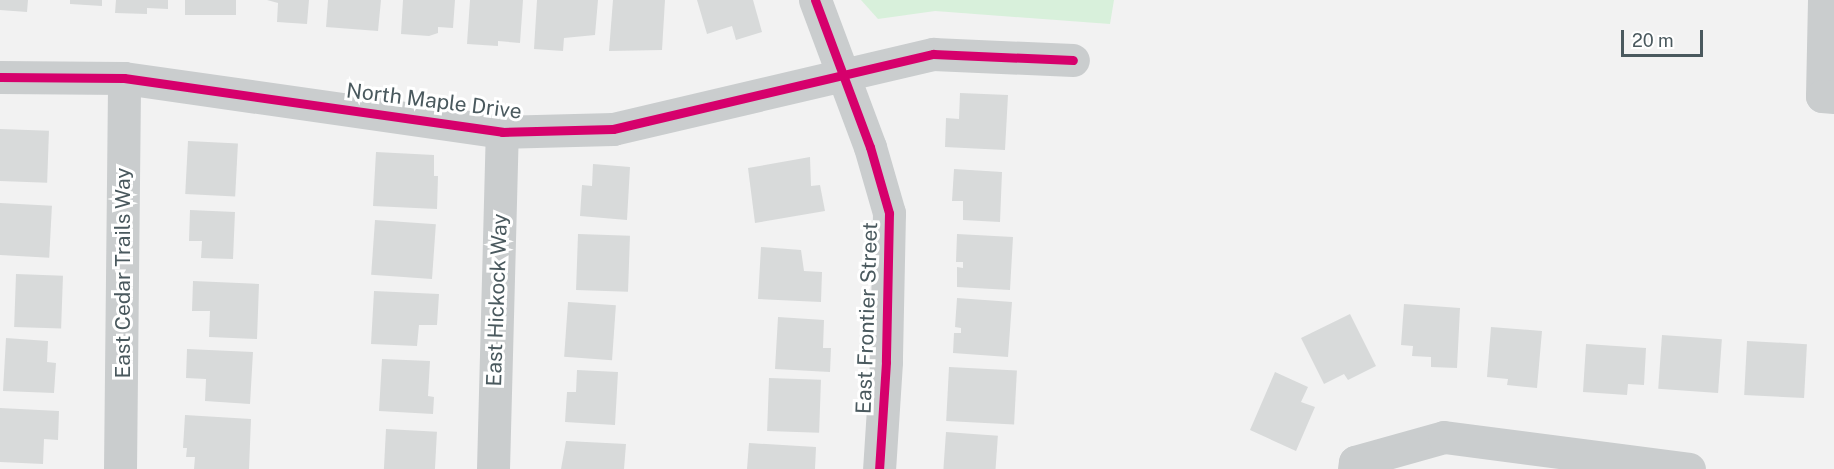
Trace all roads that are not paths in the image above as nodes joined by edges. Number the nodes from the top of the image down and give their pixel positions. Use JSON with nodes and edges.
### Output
{"nodes":[{"id":1,"x":815,"y":0,"type":"edge"},
{"id":2,"x":1824,"y":0,"type":"edge"},
{"id":3,"x":1073,"y":60,"type":"dead end"},
{"id":4,"x":842,"y":74,"type":"junction"},
{"id":5,"x":0,"y":77,"type":"edge"},
{"id":6,"x":124,"y":78,"type":"junction"},
{"id":7,"x":1828,"y":96,"type":"edge"},
{"id":8,"x":502,"y":132,"type":"junction"},
{"id":9,"x":1354,"y":466,"type":"edge"},
{"id":10,"x":120,"y":469,"type":"edge"},
{"id":11,"x":493,"y":469,"type":"edge"},
{"id":12,"x":879,"y":469,"type":"edge"},
{"id":13,"x":1689,"y":469,"type":"edge"}],
"edges":[{"from":1,"to":4,"type":"street","name":"East Frontier Street"},
{"from":2,"to":7,"type":"street"},
{"from":3,"to":4,"type":"street","name":"North Maple Drive"},
{"from":4,"to":8,"type":"street","name":"North Maple Drive"},
{"from":4,"to":12,"type":"street","name":"East Frontier Street"},
{"from":5,"to":6,"type":"street","name":"North Maple Drive"},
{"from":6,"to":8,"type":"street","name":"North Maple Drive"},
{"from":6,"to":10,"type":"street","name":"East Cedar Trails Way"},
{"from":8,"to":11,"type":"street","name":"East Hickock Way"},
{"from":9,"to":13,"type":"street"}]}
